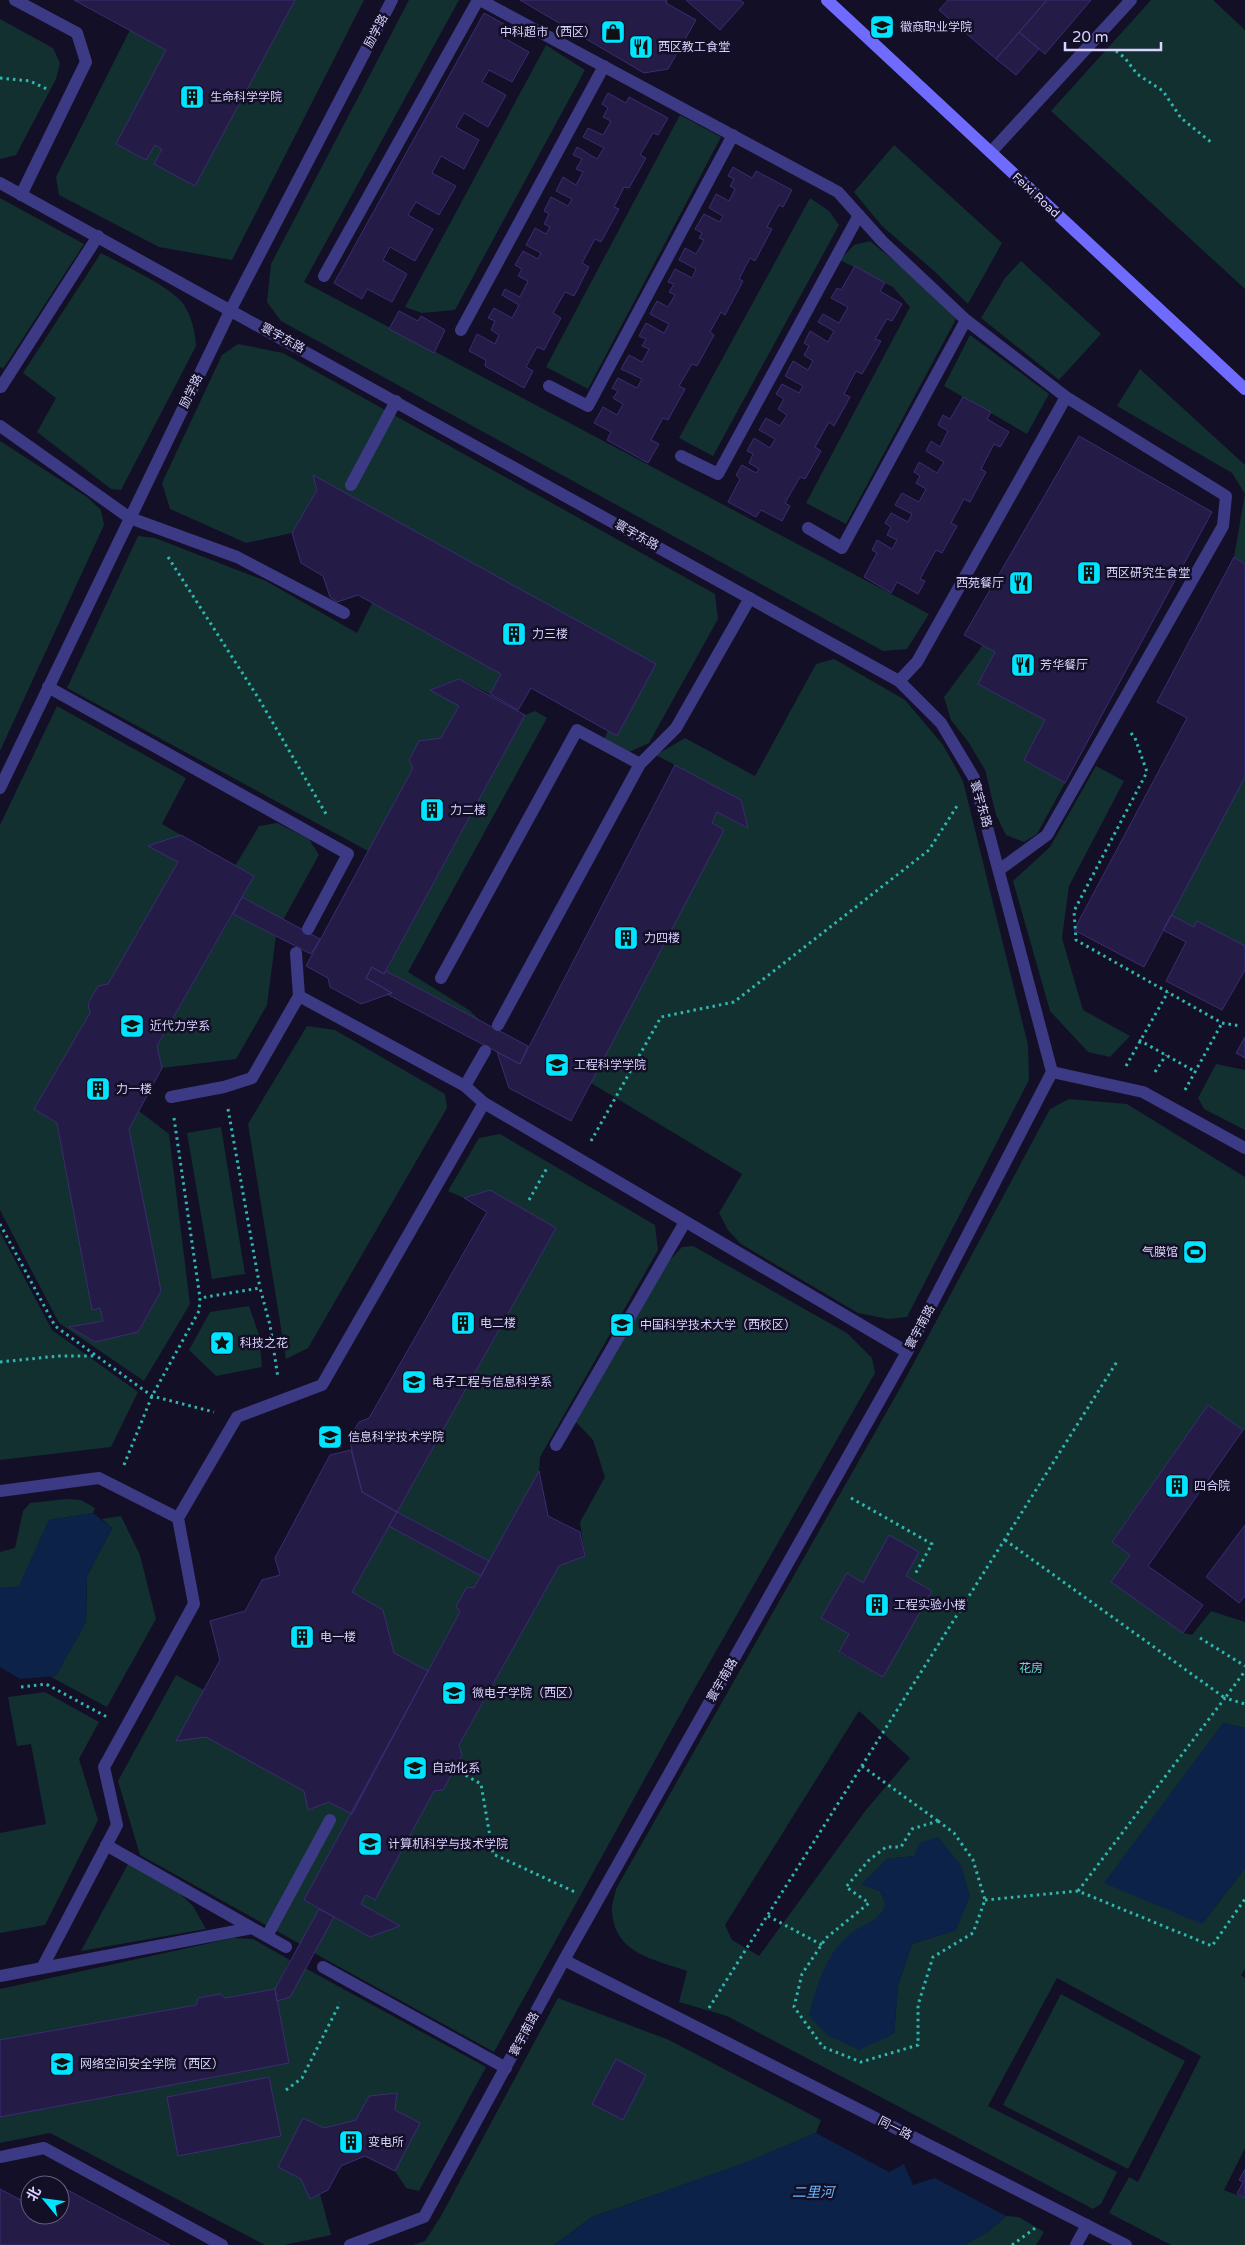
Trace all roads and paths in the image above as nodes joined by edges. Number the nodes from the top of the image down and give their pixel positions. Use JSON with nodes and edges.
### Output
{"nodes":[{"id":1,"x":15,"y":0,"type":"edge"},
{"id":2,"x":392,"y":0,"type":"edge"},
{"id":3,"x":479,"y":0,"type":"edge"},
{"id":4,"x":827,"y":0,"type":"edge"},
{"id":5,"x":1131,"y":0,"type":"edge"},
{"id":6,"x":1098,"y":36,"type":"junction"},
{"id":7,"x":604,"y":66,"type":"junction"},
{"id":8,"x":0,"y":78,"type":"edge"},
{"id":9,"x":68,"y":100,"type":"junction"},
{"id":10,"x":733,"y":136,"type":"junction"},
{"id":11,"x":1212,"y":143,"type":"dead end"},
{"id":12,"x":991,"y":152,"type":"junction"},
{"id":13,"x":0,"y":183,"type":"edge"},
{"id":14,"x":21,"y":194,"type":"junction"},
{"id":15,"x":859,"y":215,"type":"junction"},
{"id":16,"x":98,"y":236,"type":"junction"},
{"id":17,"x":324,"y":276,"type":"dead end"},
{"id":18,"x":231,"y":309,"type":"junction"},
{"id":19,"x":966,"y":320,"type":"junction"},
{"id":20,"x":461,"y":330,"type":"dead end"},
{"id":21,"x":549,"y":386,"type":"dead end"},
{"id":22,"x":0,"y":388,"type":"edge"},
{"id":23,"x":1245,"y":389,"type":"edge"},
{"id":24,"x":1066,"y":397,"type":"junction"},
{"id":25,"x":396,"y":401,"type":"junction"},
{"id":26,"x":0,"y":426,"type":"edge"},
{"id":27,"x":681,"y":456,"type":"dead end"},
{"id":28,"x":351,"y":485,"type":"dead end"},
{"id":29,"x":130,"y":518,"type":"junction"},
{"id":30,"x":808,"y":528,"type":"dead end"},
{"id":31,"x":164,"y":552,"type":"dead end"},
{"id":32,"x":750,"y":598,"type":"junction"},
{"id":33,"x":344,"y":613,"type":"dead end"},
{"id":34,"x":899,"y":681,"type":"junction"},
{"id":35,"x":48,"y":687,"type":"junction"},
{"id":36,"x":1116,"y":716,"type":"junction"},
{"id":37,"x":640,"y":764,"type":"junction"},
{"id":38,"x":974,"y":778,"type":"junction"},
{"id":39,"x":0,"y":788,"type":"edge"},
{"id":40,"x":328,"y":819,"type":"dead end"},
{"id":41,"x":999,"y":870,"type":"junction"},
{"id":42,"x":308,"y":929,"type":"dead end"},
{"id":43,"x":296,"y":953,"type":"dead end"},
{"id":44,"x":441,"y":978,"type":"dead end"},
{"id":45,"x":1168,"y":992,"type":"junction"},
{"id":46,"x":299,"y":996,"type":"junction"},
{"id":47,"x":1222,"y":1023,"type":"junction"},
{"id":48,"x":498,"y":1025,"type":"dead end"},
{"id":49,"x":1240,"y":1026,"type":"dead end"},
{"id":50,"x":1139,"y":1040,"type":"junction"},
{"id":51,"x":485,"y":1050,"type":"dead end"},
{"id":52,"x":1052,"y":1072,"type":"junction"},
{"id":53,"x":1196,"y":1072,"type":"junction"},
{"id":54,"x":466,"y":1086,"type":"junction"},
{"id":55,"x":1116,"y":1086,"type":"junction"},
{"id":56,"x":171,"y":1097,"type":"dead end"},
{"id":57,"x":484,"y":1103,"type":"junction"},
{"id":58,"x":1174,"y":1110,"type":"junction"},
{"id":59,"x":231,"y":1124,"type":"dead end"},
{"id":60,"x":179,"y":1146,"type":"dead end"},
{"id":61,"x":559,"y":1148,"type":"junction"},
{"id":62,"x":1245,"y":1148,"type":"edge"},
{"id":63,"x":580,"y":1160,"type":"junction"},
{"id":64,"x":529,"y":1200,"type":"dead end"},
{"id":65,"x":684,"y":1222,"type":"junction"},
{"id":66,"x":0,"y":1224,"type":"edge"},
{"id":67,"x":260,"y":1288,"type":"junction"},
{"id":68,"x":200,"y":1298,"type":"junction"},
{"id":69,"x":907,"y":1352,"type":"junction"},
{"id":70,"x":97,"y":1356,"type":"junction"},
{"id":71,"x":1118,"y":1360,"type":"dead end"},
{"id":72,"x":0,"y":1362,"type":"edge"},
{"id":73,"x":152,"y":1396,"type":"junction"},
{"id":74,"x":282,"y":1400,"type":"junction"},
{"id":75,"x":237,"y":1417,"type":"junction"},
{"id":76,"x":556,"y":1445,"type":"dead end"},
{"id":77,"x":116,"y":1487,"type":"junction"},
{"id":78,"x":831,"y":1487,"type":"junction"},
{"id":79,"x":0,"y":1491,"type":"edge"},
{"id":80,"x":178,"y":1518,"type":"junction"},
{"id":81,"x":1004,"y":1540,"type":"junction"},
{"id":82,"x":914,"y":1576,"type":"dead end"},
{"id":83,"x":1200,"y":1638,"type":"dead end"},
{"id":84,"x":1245,"y":1666,"type":"edge"},
{"id":85,"x":1245,"y":1671,"type":"edge"},
{"id":86,"x":21,"y":1687,"type":"dead end"},
{"id":87,"x":1225,"y":1698,"type":"junction"},
{"id":88,"x":1245,"y":1704,"type":"edge"},
{"id":89,"x":125,"y":1727,"type":"junction"},
{"id":90,"x":862,"y":1766,"type":"junction"},
{"id":91,"x":460,"y":1772,"type":"dead end"},
{"id":92,"x":330,"y":1820,"type":"dead end"},
{"id":93,"x":938,"y":1821,"type":"junction"},
{"id":94,"x":106,"y":1845,"type":"junction"},
{"id":95,"x":1078,"y":1890,"type":"junction"},
{"id":96,"x":1245,"y":1899,"type":"edge"},
{"id":97,"x":985,"y":1900,"type":"junction"},
{"id":98,"x":596,"y":1902,"type":"junction"},
{"id":99,"x":768,"y":1916,"type":"junction"},
{"id":100,"x":252,"y":1928,"type":"junction"},
{"id":101,"x":267,"y":1936,"type":"junction"},
{"id":102,"x":822,"y":1945,"type":"junction"},
{"id":103,"x":286,"y":1947,"type":"dead end"},
{"id":104,"x":564,"y":1960,"type":"junction"},
{"id":105,"x":323,"y":1967,"type":"dead end"},
{"id":106,"x":42,"y":1968,"type":"junction"},
{"id":107,"x":0,"y":1976,"type":"edge"},
{"id":108,"x":350,"y":1983,"type":"junction"},
{"id":109,"x":697,"y":2028,"type":"junction"},
{"id":110,"x":506,"y":2068,"type":"junction"},
{"id":111,"x":286,"y":2090,"type":"dead end"},
{"id":112,"x":0,"y":2157,"type":"edge"},
{"id":113,"x":1058,"y":2211,"type":"junction"},
{"id":114,"x":1087,"y":2225,"type":"junction"},
{"id":115,"x":222,"y":2245,"type":"edge"},
{"id":116,"x":350,"y":2245,"type":"edge"},
{"id":117,"x":1012,"y":2245,"type":"edge"},
{"id":118,"x":1076,"y":2245,"type":"edge"},
{"id":119,"x":1126,"y":2245,"type":"edge"}],
"edges":[{"from":1,"to":9,"type":"street"},
{"from":2,"to":18,"type":"street","name":"励学路"},
{"from":3,"to":7,"type":"street"},
{"from":3,"to":17,"type":"street"},
{"from":4,"to":12,"type":"main road","name":"Feixi Road"},
{"from":5,"to":6,"type":"street"},
{"from":6,"to":11,"type":"path"},
{"from":6,"to":12,"type":"street"},
{"from":7,"to":10,"type":"street"},
{"from":7,"to":20,"type":"street"},
{"from":8,"to":9,"type":"path"},
{"from":9,"to":14,"type":"street"},
{"from":10,"to":15,"type":"street"},
{"from":10,"to":21,"type":"street"},
{"from":12,"to":23,"type":"main road","name":"Feixi Road"},
{"from":13,"to":14,"type":"street","name":"寰宇东路"},
{"from":14,"to":16,"type":"street","name":"寰宇东路"},
{"from":15,"to":19,"type":"street"},
{"from":15,"to":27,"type":"street"},
{"from":16,"to":18,"type":"street","name":"寰宇东路"},
{"from":16,"to":22,"type":"street"},
{"from":18,"to":25,"type":"street","name":"寰宇东路"},
{"from":18,"to":29,"type":"street","name":"励学路"},
{"from":19,"to":24,"type":"street"},
{"from":19,"to":30,"type":"street"},
{"from":24,"to":34,"type":"street"},
{"from":24,"to":36,"type":"street"},
{"from":25,"to":28,"type":"street"},
{"from":25,"to":32,"type":"street","name":"寰宇东路"},
{"from":26,"to":29,"type":"street"},
{"from":29,"to":33,"type":"street"},
{"from":29,"to":35,"type":"street","name":"励学路"},
{"from":31,"to":40,"type":"path"},
{"from":32,"to":34,"type":"street","name":"寰宇东路"},
{"from":32,"to":37,"type":"street"},
{"from":34,"to":38,"type":"street","name":"寰宇东路"},
{"from":35,"to":39,"type":"street","name":"励学路"},
{"from":35,"to":42,"type":"street"},
{"from":36,"to":41,"type":"street"},
{"from":36,"to":45,"type":"path"},
{"from":37,"to":44,"type":"street"},
{"from":37,"to":48,"type":"street"},
{"from":38,"to":41,"type":"street","name":"寰宇东路"},
{"from":38,"to":63,"type":"path"},
{"from":41,"to":52,"type":"street","name":"寰宇东路"},
{"from":43,"to":46,"type":"street"},
{"from":45,"to":47,"type":"path"},
{"from":45,"to":50,"type":"path"},
{"from":46,"to":54,"type":"street"},
{"from":46,"to":56,"type":"street"},
{"from":47,"to":49,"type":"path"},
{"from":47,"to":53,"type":"path"},
{"from":50,"to":53,"type":"path"},
{"from":50,"to":55,"type":"path"},
{"from":51,"to":54,"type":"street"},
{"from":52,"to":55,"type":"street"},
{"from":52,"to":69,"type":"street","name":"寰宇南路"},
{"from":53,"to":58,"type":"path"},
{"from":54,"to":57,"type":"street"},
{"from":55,"to":58,"type":"street"},
{"from":57,"to":61,"type":"street"},
{"from":57,"to":74,"type":"street"},
{"from":58,"to":62,"type":"street"},
{"from":59,"to":67,"type":"path"},
{"from":60,"to":68,"type":"path"},
{"from":61,"to":63,"type":"street"},
{"from":61,"to":64,"type":"path"},
{"from":63,"to":65,"type":"street"},
{"from":65,"to":69,"type":"street"},
{"from":65,"to":76,"type":"street"},
{"from":66,"to":70,"type":"path"},
{"from":67,"to":68,"type":"path"},
{"from":67,"to":74,"type":"path"},
{"from":68,"to":73,"type":"path"},
{"from":69,"to":78,"type":"street","name":"寰宇南路"},
{"from":70,"to":72,"type":"path"},
{"from":70,"to":73,"type":"path"},
{"from":71,"to":81,"type":"path"},
{"from":73,"to":75,"type":"path"},
{"from":73,"to":77,"type":"path"},
{"from":74,"to":75,"type":"street"},
{"from":75,"to":80,"type":"street"},
{"from":77,"to":79,"type":"street"},
{"from":77,"to":80,"type":"street"},
{"from":78,"to":82,"type":"path"},
{"from":78,"to":98,"type":"street","name":"寰宇南路"},
{"from":80,"to":89,"type":"street"},
{"from":81,"to":87,"type":"path"},
{"from":81,"to":90,"type":"path"},
{"from":83,"to":84,"type":"path"},
{"from":85,"to":87,"type":"path"},
{"from":86,"to":89,"type":"path"},
{"from":87,"to":88,"type":"path"},
{"from":87,"to":95,"type":"path"},
{"from":89,"to":94,"type":"street"},
{"from":90,"to":93,"type":"path"},
{"from":90,"to":99,"type":"path"},
{"from":91,"to":98,"type":"path"},
{"from":92,"to":101,"type":"street"},
{"from":93,"to":97,"type":"path"},
{"from":93,"to":102,"type":"path"},
{"from":94,"to":100,"type":"street"},
{"from":94,"to":106,"type":"street"},
{"from":95,"to":96,"type":"path"},
{"from":95,"to":97,"type":"path"},
{"from":97,"to":102,"type":"path"},
{"from":98,"to":104,"type":"street","name":"寰宇南路"},
{"from":99,"to":102,"type":"path"},
{"from":99,"to":109,"type":"path"},
{"from":100,"to":101,"type":"street"},
{"from":100,"to":106,"type":"street"},
{"from":101,"to":103,"type":"street"},
{"from":104,"to":109,"type":"street","name":"同一路"},
{"from":104,"to":110,"type":"street","name":"寰宇南路"},
{"from":105,"to":108,"type":"street"},
{"from":106,"to":107,"type":"street"},
{"from":108,"to":110,"type":"street"},
{"from":108,"to":111,"type":"path"},
{"from":109,"to":113,"type":"street","name":"同一路"},
{"from":110,"to":116,"type":"street","name":"寰宇南路"},
{"from":112,"to":115,"type":"street"},
{"from":113,"to":114,"type":"street","name":"同一路"},
{"from":113,"to":117,"type":"path"},
{"from":114,"to":118,"type":"street"},
{"from":114,"to":119,"type":"street","name":"同一路"}]}
